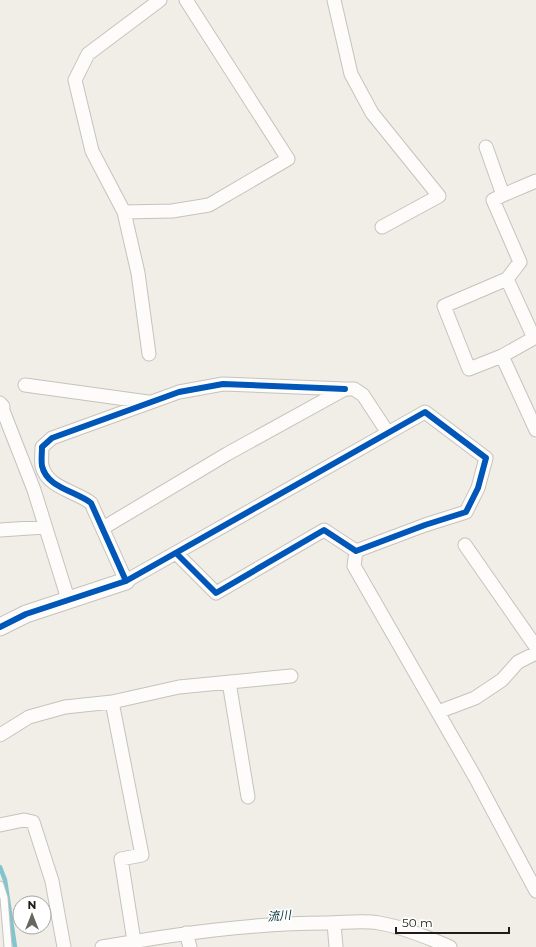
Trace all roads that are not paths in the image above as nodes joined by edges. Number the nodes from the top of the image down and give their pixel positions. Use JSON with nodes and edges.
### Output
{"nodes":[{"id":1,"x":160,"y":0,"type":"edge"},
{"id":2,"x":186,"y":0,"type":"edge"},
{"id":3,"x":334,"y":0,"type":"edge"},
{"id":4,"x":486,"y":147,"type":"dead end"},
{"id":5,"x":536,"y":181,"type":"edge"},
{"id":6,"x":503,"y":195,"type":"junction"},
{"id":7,"x":124,"y":212,"type":"junction"},
{"id":8,"x":382,"y":227,"type":"dead end"},
{"id":9,"x":507,"y":279,"type":"junction"},
{"id":10,"x":149,"y":354,"type":"dead end"},
{"id":11,"x":502,"y":356,"type":"junction"},
{"id":12,"x":25,"y":386,"type":"dead end"},
{"id":13,"x":345,"y":389,"type":"junction"},
{"id":14,"x":150,"y":403,"type":"junction"},
{"id":15,"x":0,"y":406,"type":"edge"},
{"id":16,"x":536,"y":430,"type":"edge"},
{"id":17,"x":388,"y":433,"type":"junction"},
{"id":18,"x":45,"y":527,"type":"junction"},
{"id":19,"x":103,"y":528,"type":"junction"},
{"id":20,"x":0,"y":530,"type":"edge"},
{"id":21,"x":465,"y":545,"type":"dead end"},
{"id":22,"x":356,"y":551,"type":"junction"},
{"id":23,"x":176,"y":553,"type":"junction"},
{"id":24,"x":126,"y":581,"type":"junction"},
{"id":25,"x":68,"y":599,"type":"junction"},
{"id":26,"x":0,"y":627,"type":"edge"},
{"id":27,"x":536,"y":647,"type":"edge"},
{"id":28,"x":536,"y":653,"type":"edge"},
{"id":29,"x":291,"y":676,"type":"dead end"},
{"id":30,"x":229,"y":682,"type":"junction"},
{"id":31,"x":112,"y":702,"type":"junction"},
{"id":32,"x":438,"y":712,"type":"junction"},
{"id":33,"x":0,"y":735,"type":"edge"},
{"id":34,"x":248,"y":797,"type":"dead end"},
{"id":35,"x":0,"y":825,"type":"edge"},
{"id":36,"x":0,"y":886,"type":"edge"},
{"id":37,"x":536,"y":891,"type":"edge"},
{"id":38,"x":334,"y":923,"type":"junction"},
{"id":39,"x":186,"y":933,"type":"junction"},
{"id":40,"x":134,"y":941,"type":"junction"},
{"id":41,"x":8,"y":947,"type":"edge"},
{"id":42,"x":64,"y":947,"type":"edge"},
{"id":43,"x":102,"y":947,"type":"edge"},
{"id":44,"x":190,"y":947,"type":"edge"},
{"id":45,"x":336,"y":947,"type":"edge"},
{"id":46,"x":450,"y":947,"type":"edge"}],
"edges":[{"from":1,"to":7,"type":"street"},
{"from":2,"to":7,"type":"street"},
{"from":3,"to":8,"type":"street"},
{"from":4,"to":6,"type":"street"},
{"from":5,"to":6,"type":"street"},
{"from":6,"to":9,"type":"street"},
{"from":7,"to":10,"type":"street"},
{"from":9,"to":11,"type":"street"},
{"from":9,"to":11,"type":"street"},
{"from":11,"to":16,"type":"street"},
{"from":12,"to":14,"type":"street"},
{"from":13,"to":14,"type":"street"},
{"from":13,"to":17,"type":"street"},
{"from":13,"to":19,"type":"street"},
{"from":14,"to":19,"type":"street"},
{"from":15,"to":18,"type":"street"},
{"from":17,"to":22,"type":"street"},
{"from":17,"to":23,"type":"street"},
{"from":18,"to":20,"type":"street"},
{"from":18,"to":25,"type":"street"},
{"from":19,"to":24,"type":"street"},
{"from":21,"to":27,"type":"street"},
{"from":22,"to":23,"type":"street"},
{"from":22,"to":32,"type":"street"},
{"from":23,"to":24,"type":"street"},
{"from":24,"to":25,"type":"street"},
{"from":25,"to":26,"type":"street"},
{"from":28,"to":32,"type":"street"},
{"from":29,"to":30,"type":"street"},
{"from":30,"to":31,"type":"street"},
{"from":30,"to":34,"type":"street"},
{"from":31,"to":33,"type":"street"},
{"from":31,"to":40,"type":"street"},
{"from":32,"to":37,"type":"street"},
{"from":35,"to":42,"type":"street"},
{"from":36,"to":41,"type":"lane"},
{"from":38,"to":39,"type":"street"},
{"from":38,"to":45,"type":"street"},
{"from":38,"to":46,"type":"street"},
{"from":39,"to":40,"type":"street"},
{"from":39,"to":44,"type":"street"},
{"from":40,"to":43,"type":"street"}]}
